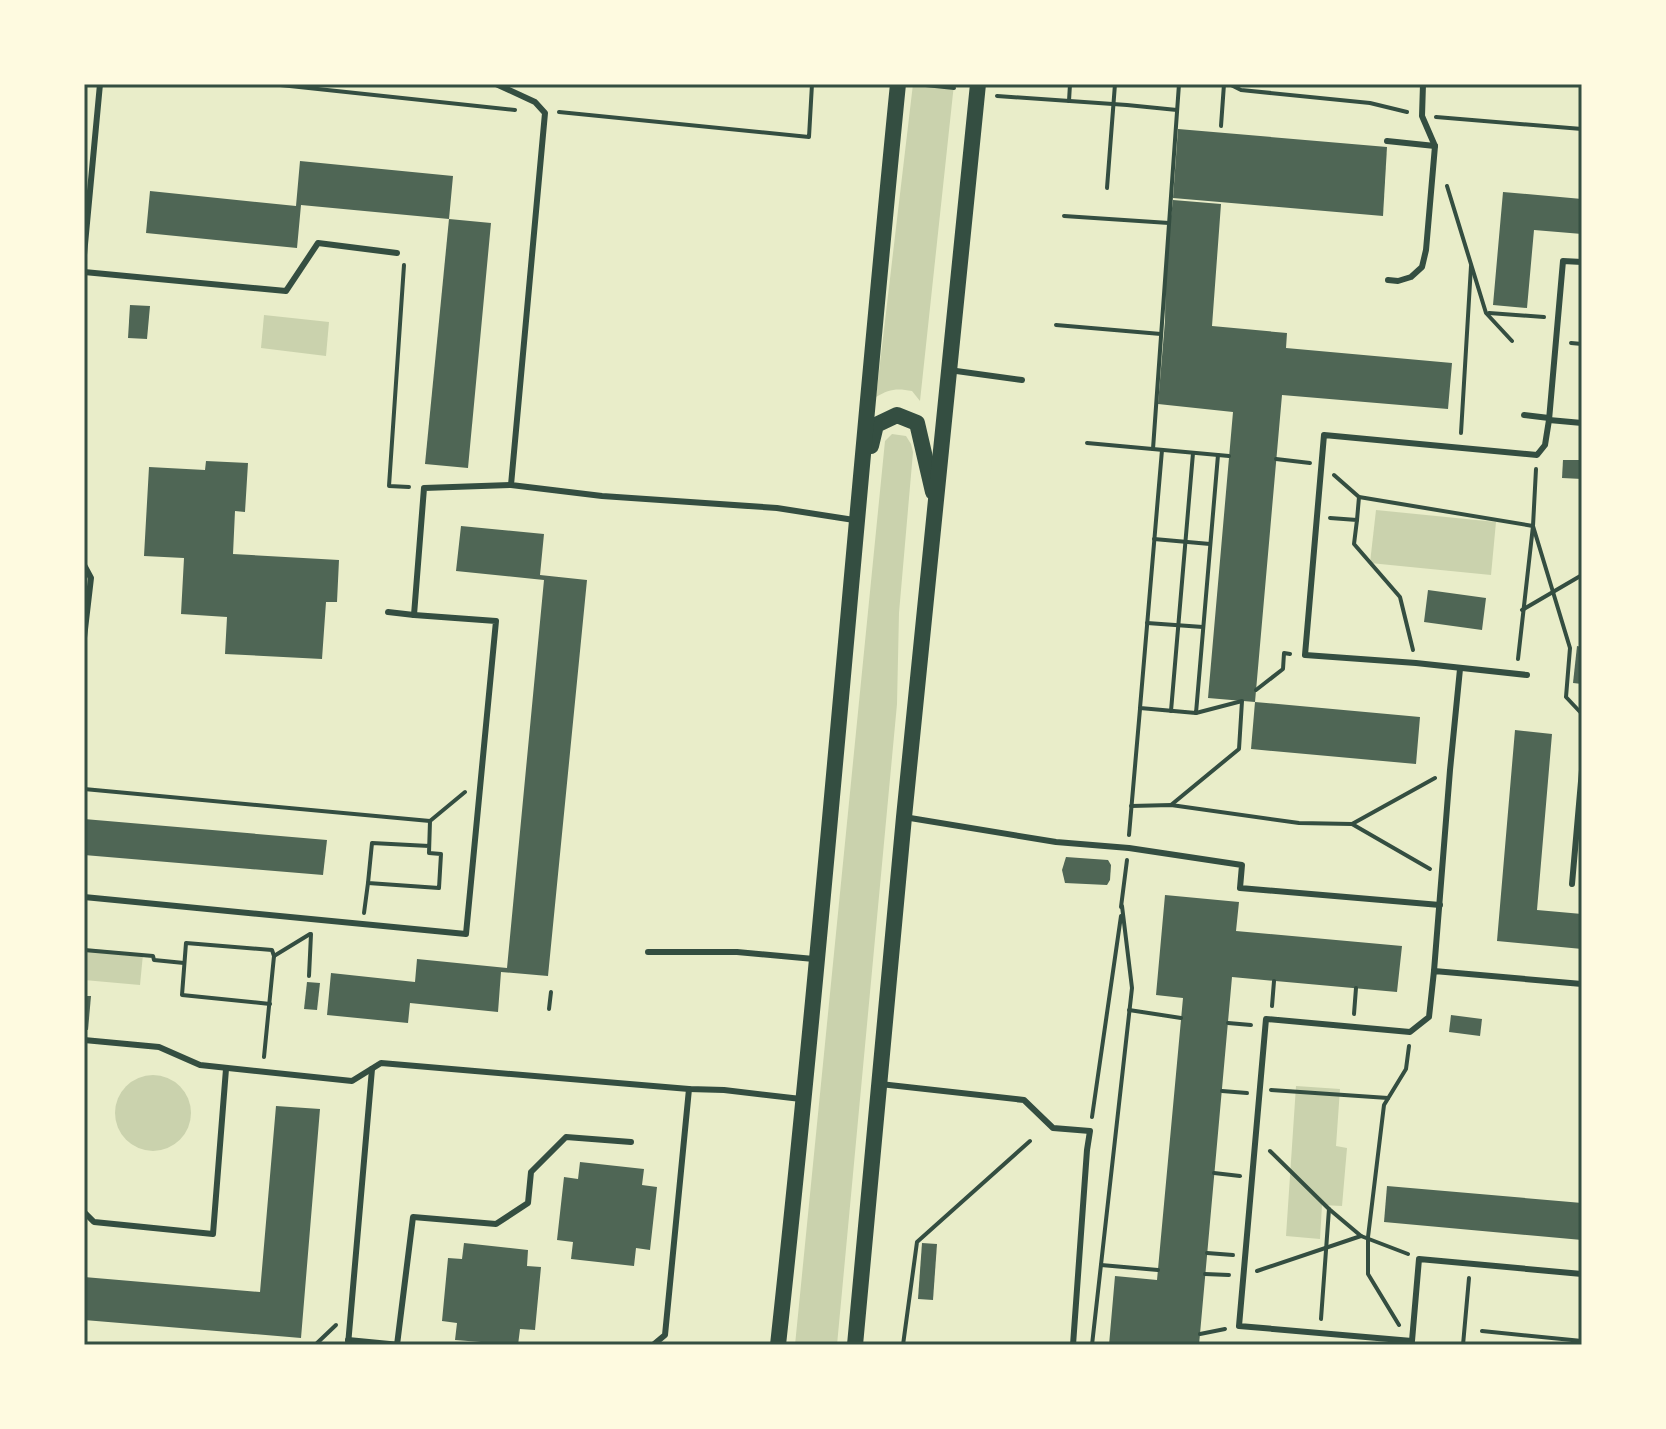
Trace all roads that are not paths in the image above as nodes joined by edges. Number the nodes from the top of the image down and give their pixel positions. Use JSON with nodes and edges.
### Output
{"nodes":[{"id":1,"x":100,"y":84,"type":"edge"},
{"id":2,"x":496,"y":84,"type":"edge"},
{"id":3,"x":898,"y":84,"type":"edge"},
{"id":4,"x":978,"y":84,"type":"edge"},
{"id":5,"x":1423,"y":84,"type":"edge"},
{"id":6,"x":1387,"y":141,"type":"dead end"},
{"id":7,"x":1435,"y":146,"type":"junction"},
{"id":8,"x":84,"y":249,"type":"edge"},
{"id":9,"x":397,"y":253,"type":"road end"},
{"id":10,"x":84,"y":255,"type":"edge"},
{"id":11,"x":1582,"y":262,"type":"edge"},
{"id":12,"x":84,"y":272,"type":"edge"},
{"id":13,"x":1388,"y":280,"type":"dead end"},
{"id":14,"x":949,"y":370,"type":"junction"},
{"id":15,"x":1022,"y":380,"type":"dead end"},
{"id":16,"x":1524,"y":415,"type":"dead end"},
{"id":17,"x":1549,"y":419,"type":"junction"},
{"id":18,"x":1582,"y":423,"type":"edge"},
{"id":19,"x":511,"y":485,"type":"junction"},
{"id":20,"x":858,"y":496,"type":"junction"},
{"id":21,"x":937,"y":505,"type":"junction"},
{"id":22,"x":856,"y":521,"type":"junction"},
{"id":23,"x":84,"y":565,"type":"edge"},
{"id":24,"x":388,"y":612,"type":"dead end"},
{"id":25,"x":414,"y":615,"type":"junction"},
{"id":26,"x":84,"y":638,"type":"edge"},
{"id":27,"x":1460,"y":669,"type":"junction"},
{"id":28,"x":1527,"y":675,"type":"dead end"},
{"id":29,"x":1582,"y":770,"type":"edge"},
{"id":30,"x":904,"y":817,"type":"junction"},
{"id":31,"x":1572,"y":884,"type":"dead end"},
{"id":32,"x":84,"y":897,"type":"edge"},
{"id":33,"x":1440,"y":905,"type":"junction"},
{"id":34,"x":648,"y":952,"type":"dead end"},
{"id":35,"x":818,"y":960,"type":"junction"},
{"id":36,"x":1434,"y":971,"type":"junction"},
{"id":37,"x":1582,"y":984,"type":"edge"},
{"id":38,"x":84,"y":1040,"type":"edge"},
{"id":39,"x":226,"y":1069,"type":"junction"},
{"id":40,"x":372,"y":1069,"type":"junction"},
{"id":41,"x":880,"y":1084,"type":"junction"},
{"id":42,"x":689,"y":1089,"type":"junction"},
{"id":43,"x":805,"y":1099,"type":"junction"},
{"id":44,"x":631,"y":1142,"type":"dead end"},
{"id":45,"x":84,"y":1212,"type":"edge"},
{"id":46,"x":1582,"y":1274,"type":"edge"},
{"id":47,"x":348,"y":1342,"type":"edge"},
{"id":48,"x":398,"y":1345,"type":"edge"},
{"id":49,"x":549,"y":1345,"type":"edge"},
{"id":50,"x":561,"y":1345,"type":"edge"},
{"id":51,"x":653,"y":1345,"type":"edge"},
{"id":52,"x":778,"y":1345,"type":"edge"},
{"id":53,"x":855,"y":1345,"type":"edge"},
{"id":54,"x":1073,"y":1345,"type":"edge"}],
"edges":[{"from":1,"to":8,"type":"lane"},
{"from":2,"to":19,"type":"lane"},
{"from":3,"to":20,"type":"main road"},
{"from":4,"to":14,"type":"main road"},
{"from":5,"to":7,"type":"lane"},
{"from":6,"to":7,"type":"lane"},
{"from":7,"to":13,"type":"lane"},
{"from":8,"to":10,"type":"lane"},
{"from":9,"to":12,"type":"lane"},
{"from":11,"to":17,"type":"lane"},
{"from":14,"to":15,"type":"lane"},
{"from":14,"to":21,"type":"main road"},
{"from":16,"to":17,"type":"lane"},
{"from":17,"to":18,"type":"lane"},
{"from":17,"to":27,"type":"lane"},
{"from":19,"to":22,"type":"lane"},
{"from":19,"to":25,"type":"lane"},
{"from":20,"to":21,"type":"main road"},
{"from":20,"to":22,"type":"main road"},
{"from":21,"to":30,"type":"main road"},
{"from":22,"to":35,"type":"main road"},
{"from":23,"to":26,"type":"lane"},
{"from":24,"to":25,"type":"lane"},
{"from":25,"to":32,"type":"lane"},
{"from":27,"to":28,"type":"lane"},
{"from":27,"to":33,"type":"lane"},
{"from":29,"to":31,"type":"lane"},
{"from":30,"to":33,"type":"lane"},
{"from":30,"to":41,"type":"main road"},
{"from":33,"to":36,"type":"lane"},
{"from":34,"to":35,"type":"lane"},
{"from":35,"to":43,"type":"main road"},
{"from":36,"to":37,"type":"lane"},
{"from":36,"to":46,"type":"lane"},
{"from":38,"to":39,"type":"lane"},
{"from":39,"to":40,"type":"lane"},
{"from":39,"to":45,"type":"lane"},
{"from":40,"to":42,"type":"lane"},
{"from":40,"to":47,"type":"lane"},
{"from":41,"to":53,"type":"main road"},
{"from":41,"to":54,"type":"lane"},
{"from":42,"to":43,"type":"lane"},
{"from":42,"to":51,"type":"lane"},
{"from":43,"to":52,"type":"main road"},
{"from":44,"to":48,"type":"lane"},
{"from":47,"to":48,"type":"lane"},
{"from":49,"to":50,"type":"lane"}]}
